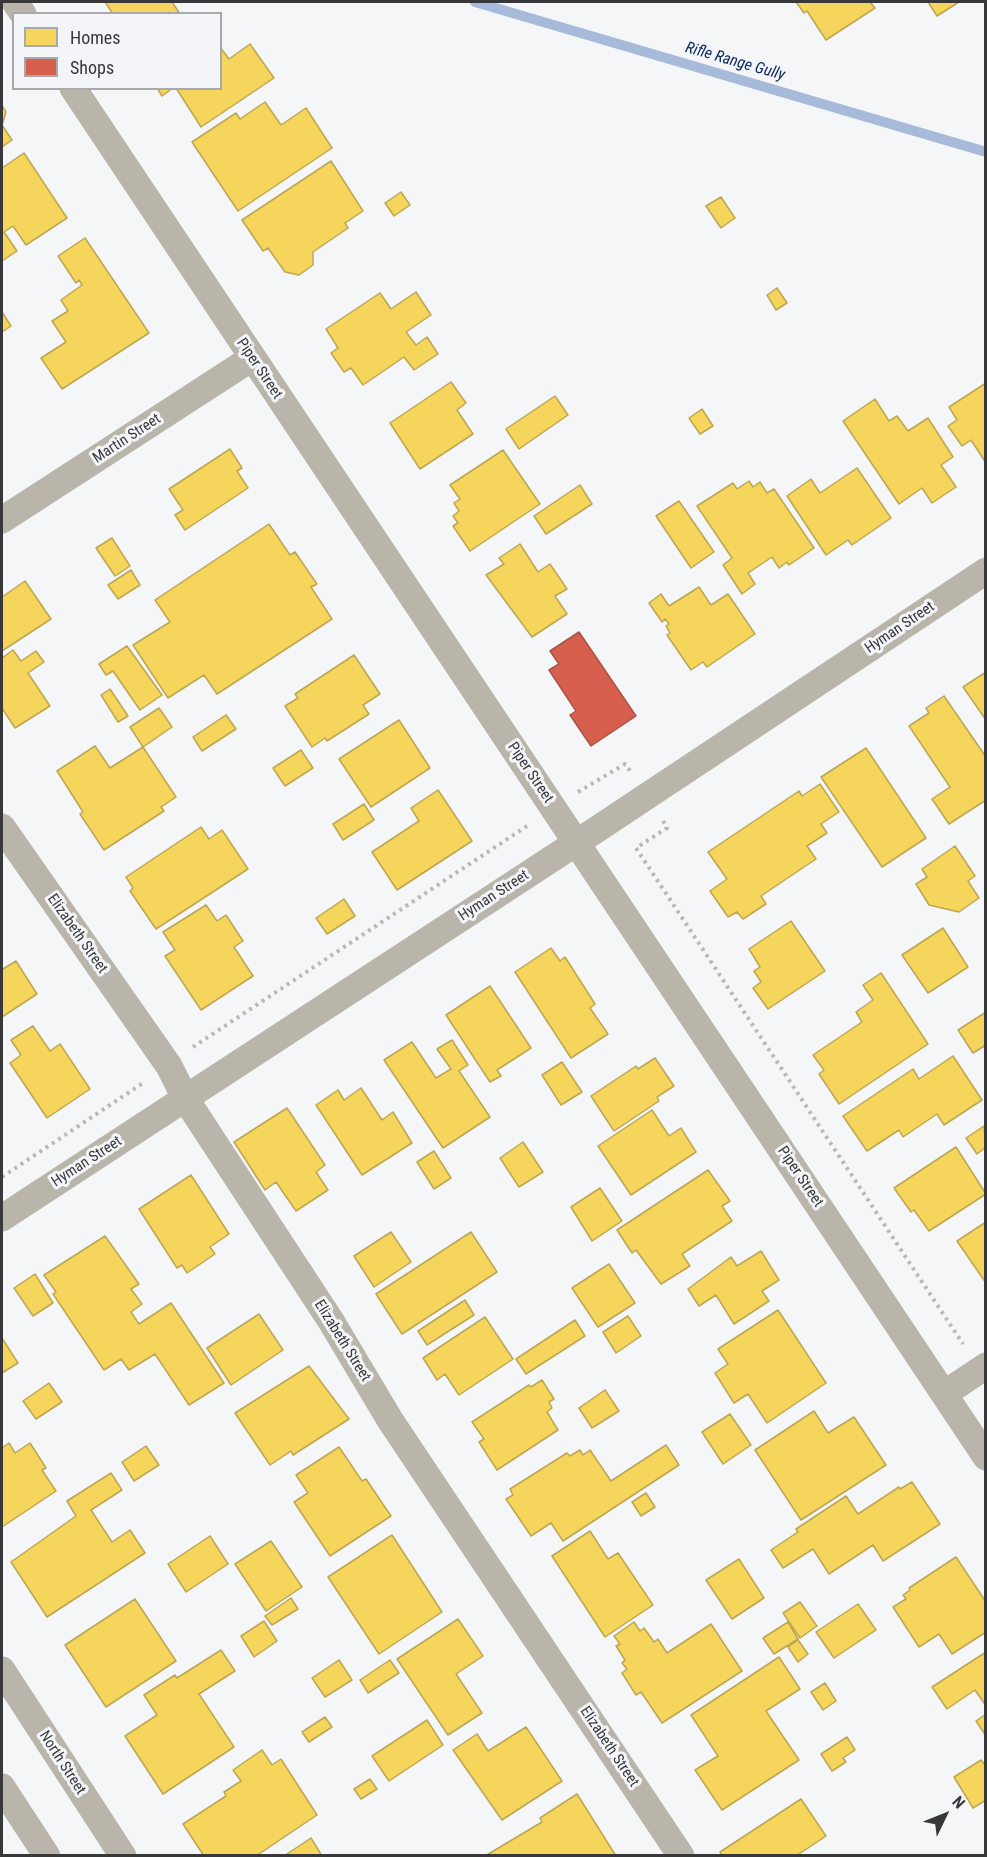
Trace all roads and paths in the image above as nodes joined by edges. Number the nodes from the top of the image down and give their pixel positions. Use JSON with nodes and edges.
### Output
{"nodes":[{"id":1,"x":74,"y":90,"type":"edge"},
{"id":2,"x":252,"y":358,"type":"junction"},
{"id":3,"x":2,"y":520,"type":"edge"},
{"id":4,"x":986,"y":571,"type":"edge"},
{"id":5,"x":631,"y":773,"type":"dead end"},
{"id":6,"x":587,"y":787,"type":"dead end"},
{"id":7,"x":660,"y":816,"type":"dead end"},
{"id":8,"x":536,"y":820,"type":"dead end"},
{"id":9,"x":2,"y":827,"type":"edge"},
{"id":10,"x":577,"y":842,"type":"junction"},
{"id":11,"x":190,"y":1049,"type":"dead end"},
{"id":12,"x":145,"y":1081,"type":"dead end"},
{"id":13,"x":185,"y":1098,"type":"junction"},
{"id":14,"x":2,"y":1177,"type":"edge"},
{"id":15,"x":2,"y":1218,"type":"edge"},
{"id":16,"x":983,"y":1368,"type":"edge"},
{"id":17,"x":944,"y":1394,"type":"junction"},
{"id":18,"x":986,"y":1457,"type":"edge"},
{"id":19,"x":2,"y":1670,"type":"edge"},
{"id":20,"x":2,"y":1787,"type":"edge"},
{"id":21,"x":47,"y":1856,"type":"edge"},
{"id":22,"x":123,"y":1856,"type":"edge"},
{"id":23,"x":681,"y":1856,"type":"edge"}],
"edges":[{"from":1,"to":2,"type":"street","name":"Piper Street"},
{"from":2,"to":3,"type":"street","name":"Martin Street"},
{"from":2,"to":10,"type":"street","name":"Piper Street"},
{"from":4,"to":10,"type":"street","name":"Hyman Street"},
{"from":5,"to":6,"type":"path"},
{"from":7,"to":16,"type":"path"},
{"from":8,"to":11,"type":"path"},
{"from":9,"to":13,"type":"street","name":"Elizabeth Street"},
{"from":10,"to":13,"type":"street","name":"Hyman Street"},
{"from":10,"to":17,"type":"street","name":"Piper Street"},
{"from":12,"to":14,"type":"path"},
{"from":13,"to":15,"type":"street","name":"Hyman Street"},
{"from":13,"to":23,"type":"street","name":"Elizabeth Street"},
{"from":16,"to":17,"type":"street"},
{"from":17,"to":18,"type":"street","name":"Piper Street"},
{"from":19,"to":22,"type":"street","name":"North Street"},
{"from":20,"to":21,"type":"street"}]}
